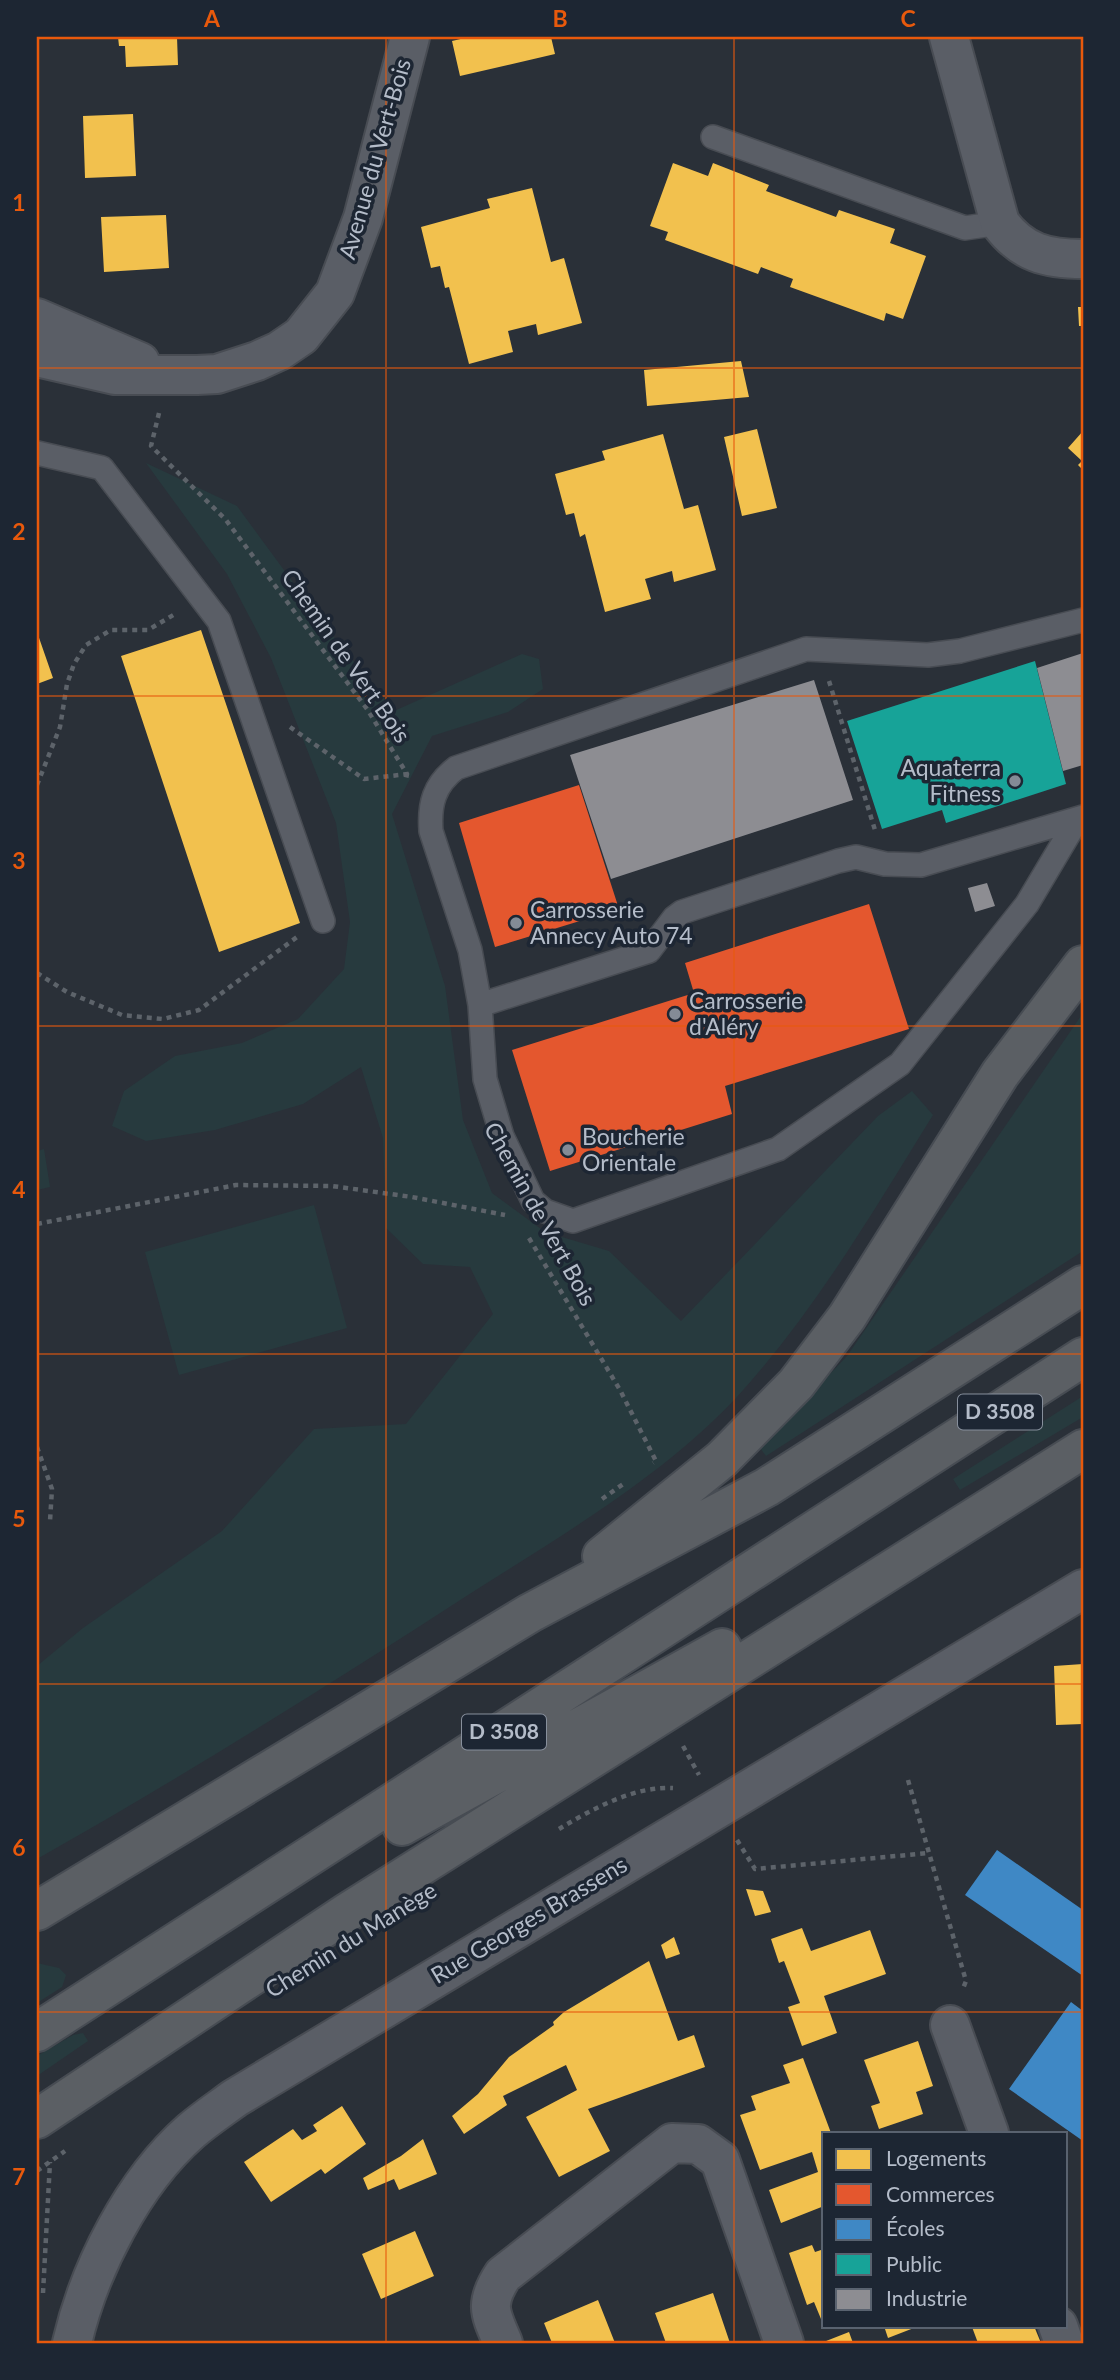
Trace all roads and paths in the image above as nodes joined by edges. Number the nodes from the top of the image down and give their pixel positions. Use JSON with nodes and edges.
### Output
{"nodes":[{"id":1,"x":410,"y":37,"type":"edge"},
{"id":2,"x":949,"y":37,"type":"edge"},
{"id":3,"x":713,"y":137,"type":"dead end"},
{"id":4,"x":1000,"y":223,"type":"junction"},
{"id":5,"x":1083,"y":259,"type":"edge"},
{"id":6,"x":37,"y":318,"type":"edge"},
{"id":7,"x":37,"y":356,"type":"edge"},
{"id":8,"x":167,"y":374,"type":"junction"},
{"id":9,"x":37,"y":453,"type":"edge"},
{"id":10,"x":200,"y":596,"type":"junction"},
{"id":11,"x":1083,"y":620,"type":"edge"},
{"id":12,"x":819,"y":650,"type":"junction"},
{"id":13,"x":246,"y":697,"type":"junction"},
{"id":14,"x":407,"y":774,"type":"junction"},
{"id":15,"x":405,"y":784,"type":"dead end"},
{"id":16,"x":37,"y":785,"type":"edge"},
{"id":17,"x":1080,"y":819,"type":"edge"},
{"id":18,"x":886,"y":864,"type":"junction"},
{"id":19,"x":323,"y":921,"type":"joint"},
{"id":20,"x":1083,"y":965,"type":"edge"},
{"id":21,"x":37,"y":973,"type":"edge"},
{"id":22,"x":480,"y":1004,"type":"junction"},
{"id":23,"x":517,"y":1218,"type":"dead end"},
{"id":24,"x":37,"y":1224,"type":"edge"},
{"id":25,"x":524,"y":1230,"type":"dead end"},
{"id":26,"x":1083,"y":1285,"type":"edge"},
{"id":27,"x":1083,"y":1357,"type":"edge"},
{"id":28,"x":37,"y":1447,"type":"edge"},
{"id":29,"x":1083,"y":1448,"type":"edge"},
{"id":30,"x":645,"y":1468,"type":"dead end"},
{"id":31,"x":635,"y":1476,"type":"dead end"},
{"id":32,"x":602,"y":1499,"type":"dead end"},
{"id":33,"x":50,"y":1521,"type":"dead end"},
{"id":34,"x":1083,"y":1589,"type":"edge"},
{"id":35,"x":530,"y":1613,"type":"junction"},
{"id":36,"x":697,"y":1769,"type":"dead end"},
{"id":37,"x":908,"y":1780,"type":"dead end"},
{"id":38,"x":710,"y":1797,"type":"junction"},
{"id":39,"x":555,"y":1831,"type":"dead end"},
{"id":40,"x":929,"y":1853,"type":"junction"},
{"id":41,"x":37,"y":1911,"type":"edge"},
{"id":42,"x":91,"y":1999,"type":"junction"},
{"id":43,"x":950,"y":2025,"type":"joint"},
{"id":44,"x":37,"y":2032,"type":"edge"},
{"id":45,"x":37,"y":2119,"type":"edge"},
{"id":46,"x":989,"y":2132,"type":"edge"},
{"id":47,"x":72,"y":2146,"type":"dead end"},
{"id":48,"x":50,"y":2161,"type":"junction"},
{"id":49,"x":37,"y":2171,"type":"edge"},
{"id":50,"x":43,"y":2301,"type":"dead end"},
{"id":51,"x":72,"y":2343,"type":"edge"},
{"id":52,"x":503,"y":2343,"type":"edge"},
{"id":53,"x":784,"y":2343,"type":"edge"}],
"edges":[{"from":1,"to":8,"type":"street","name":"Avenue du Vert-Bois"},
{"from":2,"to":4,"type":"street"},
{"from":3,"to":4,"type":"lane"},
{"from":4,"to":5,"type":"street"},
{"from":6,"to":8,"type":"street","name":"Avenue du Vert-Bois"},
{"from":7,"to":8,"type":"street","name":"Avenue du Vert-Bois"},
{"from":8,"to":14,"type":"path","name":"Chemin de Vert Bois"},
{"from":9,"to":10,"type":"lane"},
{"from":10,"to":13,"type":"lane"},
{"from":10,"to":16,"type":"path"},
{"from":11,"to":12,"type":"lane"},
{"from":12,"to":18,"type":"path"},
{"from":12,"to":22,"type":"lane"},
{"from":13,"to":14,"type":"path"},
{"from":13,"to":19,"type":"lane"},
{"from":14,"to":15,"type":"path","name":"Chemin de Vert Bois"},
{"from":17,"to":18,"type":"lane"},
{"from":17,"to":22,"type":"lane"},
{"from":18,"to":22,"type":"lane"},
{"from":19,"to":21,"type":"path"},
{"from":20,"to":35,"type":"highway"},
{"from":23,"to":24,"type":"path"},
{"from":25,"to":30,"type":"path","name":"Chemin de Vert Bois"},
{"from":26,"to":35,"type":"highway","number":"D 3508"},
{"from":27,"to":42,"type":"highway","number":"D 3508"},
{"from":28,"to":33,"type":"path"},
{"from":29,"to":42,"type":"highway"},
{"from":29,"to":45,"type":"highway"},
{"from":31,"to":32,"type":"path"},
{"from":34,"to":38,"type":"street","name":"Rue Georges Brassens"},
{"from":35,"to":41,"type":"highway","number":"D 3508"},
{"from":36,"to":38,"type":"path"},
{"from":37,"to":40,"type":"path"},
{"from":38,"to":39,"type":"path"},
{"from":38,"to":40,"type":"path"},
{"from":38,"to":51,"type":"street","name":"Rue Georges Brassens"},
{"from":40,"to":43,"type":"path"},
{"from":42,"to":44,"type":"highway","number":"D 3508"},
{"from":43,"to":46,"type":"street"},
{"from":47,"to":48,"type":"path"},
{"from":48,"to":49,"type":"path"},
{"from":48,"to":50,"type":"path"},
{"from":52,"to":53,"type":"street"}]}
